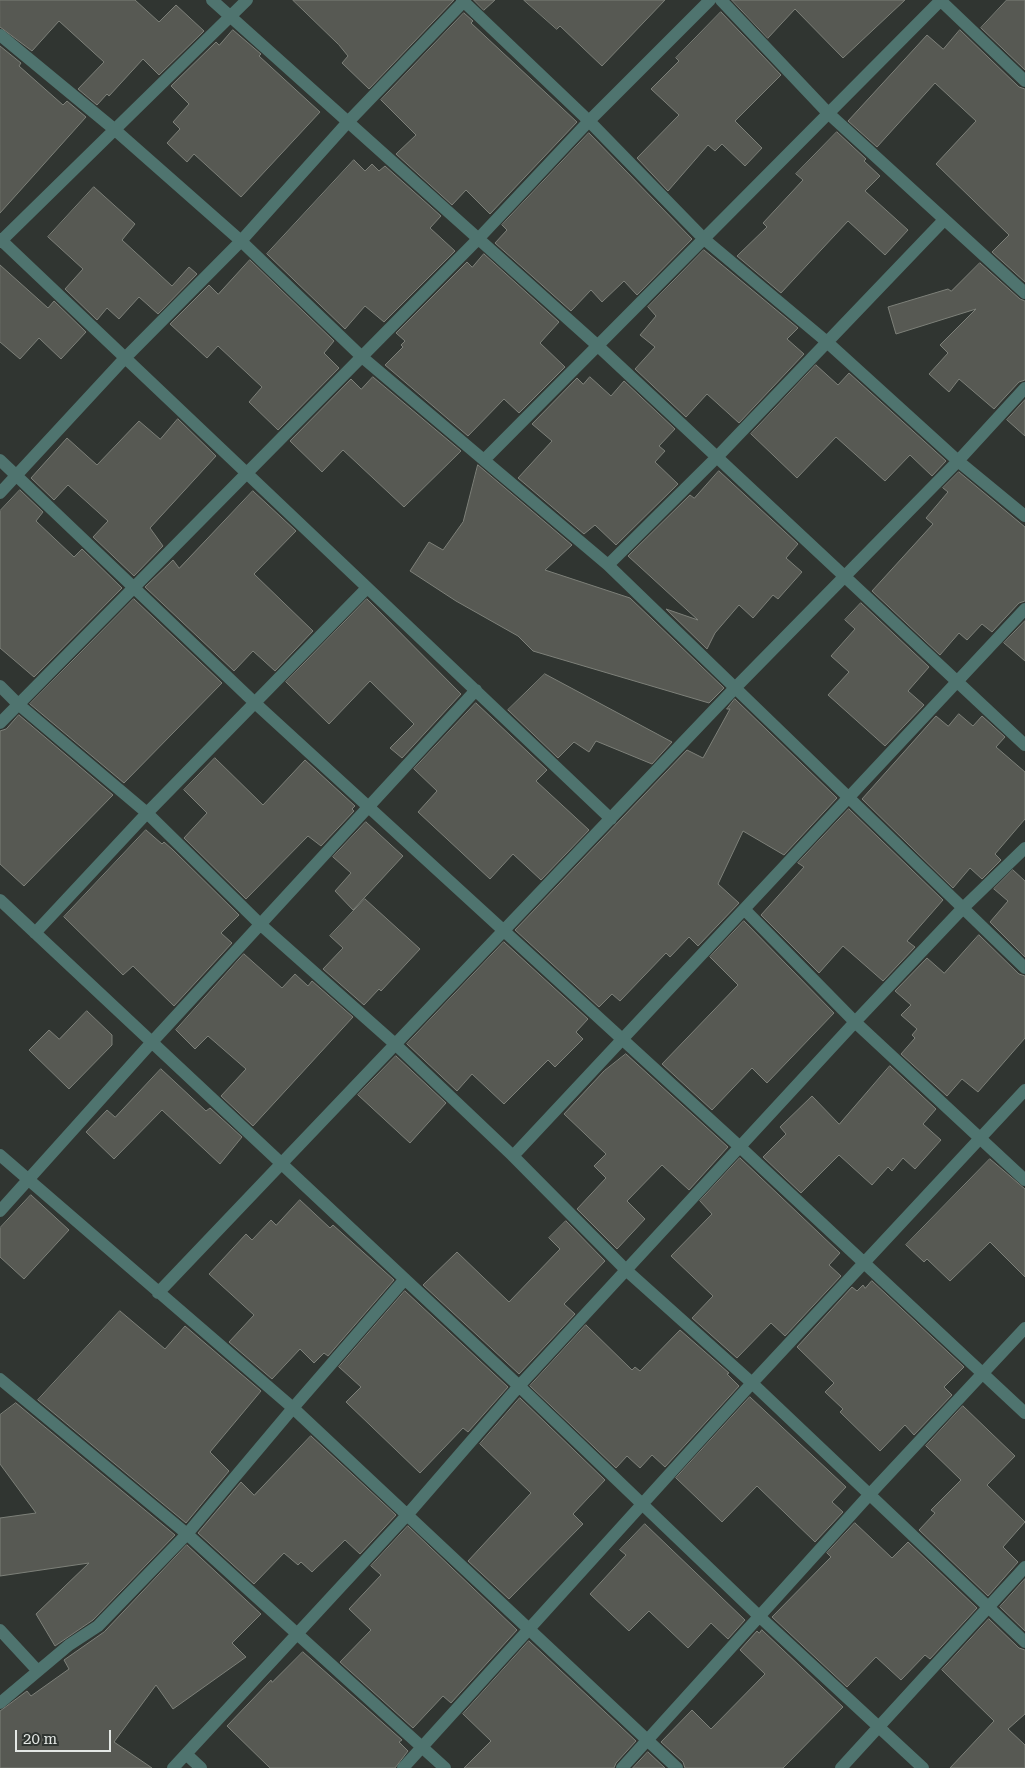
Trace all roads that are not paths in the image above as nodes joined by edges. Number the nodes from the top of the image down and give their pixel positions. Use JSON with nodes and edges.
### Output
{"nodes":[{"id":1,"x":212,"y":0,"type":"edge"},
{"id":2,"x":247,"y":0,"type":"edge"},
{"id":3,"x":710,"y":0,"type":"edge"},
{"id":4,"x":721,"y":0,"type":"edge"},
{"id":5,"x":940,"y":0,"type":"edge"},
{"id":6,"x":464,"y":1,"type":"edge"},
{"id":7,"x":230,"y":18,"type":"junction"},
{"id":8,"x":0,"y":35,"type":"edge"},
{"id":9,"x":1025,"y":81,"type":"edge"},
{"id":10,"x":828,"y":113,"type":"junction"},
{"id":11,"x":589,"y":121,"type":"junction"},
{"id":12,"x":346,"y":123,"type":"junction"},
{"id":13,"x":114,"y":129,"type":"junction"},
{"id":14,"x":944,"y":220,"type":"junction"},
{"id":15,"x":478,"y":238,"type":"junction"},
{"id":16,"x":704,"y":238,"type":"junction"},
{"id":17,"x":1,"y":240,"type":"edge"},
{"id":18,"x":241,"y":241,"type":"junction"},
{"id":19,"x":1025,"y":292,"type":"edge"},
{"id":20,"x":828,"y":342,"type":"junction"},
{"id":21,"x":598,"y":346,"type":"junction"},
{"id":22,"x":362,"y":357,"type":"junction"},
{"id":23,"x":125,"y":358,"type":"junction"},
{"id":24,"x":1025,"y":388,"type":"edge"},
{"id":25,"x":718,"y":456,"type":"junction"},
{"id":26,"x":0,"y":460,"type":"edge"},
{"id":27,"x":484,"y":460,"type":"junction"},
{"id":28,"x":958,"y":461,"type":"junction"},
{"id":29,"x":247,"y":474,"type":"junction"},
{"id":30,"x":16,"y":475,"type":"junction"},
{"id":31,"x":0,"y":493,"type":"edge"},
{"id":32,"x":1025,"y":516,"type":"edge"},
{"id":33,"x":608,"y":565,"type":"junction"},
{"id":34,"x":843,"y":577,"type":"junction"},
{"id":35,"x":134,"y":588,"type":"junction"},
{"id":36,"x":367,"y":588,"type":"junction"},
{"id":37,"x":1025,"y":609,"type":"edge"},
{"id":38,"x":956,"y":683,"type":"junction"},
{"id":39,"x":0,"y":686,"type":"edge"},
{"id":40,"x":735,"y":688,"type":"junction"},
{"id":41,"x":476,"y":690,"type":"junction"},
{"id":42,"x":255,"y":703,"type":"junction"},
{"id":43,"x":18,"y":704,"type":"junction"},
{"id":44,"x":0,"y":723,"type":"edge"},
{"id":45,"x":1025,"y":745,"type":"edge"},
{"id":46,"x":848,"y":798,"type":"junction"},
{"id":47,"x":368,"y":808,"type":"junction"},
{"id":48,"x":147,"y":813,"type":"junction"},
{"id":49,"x":611,"y":819,"type":"junction"},
{"id":50,"x":1025,"y":848,"type":"edge"},
{"id":51,"x":0,"y":900,"type":"edge"},
{"id":52,"x":744,"y":909,"type":"junction"},
{"id":53,"x":962,"y":909,"type":"junction"},
{"id":54,"x":262,"y":925,"type":"junction"},
{"id":55,"x":35,"y":932,"type":"junction"},
{"id":56,"x":503,"y":932,"type":"junction"},
{"id":57,"x":1025,"y":968,"type":"edge"},
{"id":58,"x":855,"y":1022,"type":"junction"},
{"id":59,"x":621,"y":1040,"type":"junction"},
{"id":60,"x":152,"y":1042,"type":"junction"},
{"id":61,"x":395,"y":1044,"type":"junction"},
{"id":62,"x":1025,"y":1090,"type":"edge"},
{"id":63,"x":982,"y":1138,"type":"junction"},
{"id":64,"x":740,"y":1147,"type":"junction"},
{"id":65,"x":0,"y":1155,"type":"edge"},
{"id":66,"x":513,"y":1156,"type":"junction"},
{"id":67,"x":280,"y":1163,"type":"junction"},
{"id":68,"x":1025,"y":1180,"type":"edge"},
{"id":69,"x":28,"y":1181,"type":"junction"},
{"id":70,"x":0,"y":1211,"type":"edge"},
{"id":71,"x":864,"y":1264,"type":"junction"},
{"id":72,"x":626,"y":1270,"type":"junction"},
{"id":73,"x":405,"y":1279,"type":"junction"},
{"id":74,"x":158,"y":1293,"type":"junction"},
{"id":75,"x":1025,"y":1328,"type":"edge"},
{"id":76,"x":982,"y":1374,"type":"junction"},
{"id":77,"x":0,"y":1379,"type":"edge"},
{"id":78,"x":752,"y":1383,"type":"junction"},
{"id":79,"x":518,"y":1386,"type":"junction"},
{"id":80,"x":293,"y":1408,"type":"junction"},
{"id":81,"x":1025,"y":1413,"type":"edge"},
{"id":82,"x":870,"y":1494,"type":"junction"},
{"id":83,"x":643,"y":1504,"type":"junction"},
{"id":84,"x":408,"y":1514,"type":"junction"},
{"id":85,"x":187,"y":1534,"type":"junction"},
{"id":86,"x":1025,"y":1567,"type":"edge"},
{"id":87,"x":989,"y":1607,"type":"junction"},
{"id":88,"x":760,"y":1617,"type":"junction"},
{"id":89,"x":530,"y":1629,"type":"junction"},
{"id":90,"x":0,"y":1630,"type":"edge"},
{"id":91,"x":297,"y":1633,"type":"junction"},
{"id":92,"x":1025,"y":1642,"type":"edge"},
{"id":93,"x":37,"y":1670,"type":"junction"},
{"id":94,"x":0,"y":1702,"type":"edge"},
{"id":95,"x":878,"y":1727,"type":"junction"},
{"id":96,"x":648,"y":1741,"type":"junction"},
{"id":97,"x":423,"y":1747,"type":"junction"},
{"id":98,"x":186,"y":1754,"type":"junction"},
{"id":99,"x":172,"y":1768,"type":"edge"},
{"id":100,"x":201,"y":1768,"type":"edge"},
{"id":101,"x":403,"y":1768,"type":"edge"},
{"id":102,"x":445,"y":1768,"type":"edge"},
{"id":103,"x":622,"y":1768,"type":"edge"},
{"id":104,"x":677,"y":1768,"type":"edge"},
{"id":105,"x":841,"y":1768,"type":"edge"},
{"id":106,"x":924,"y":1768,"type":"edge"}],
"edges":[{"from":1,"to":7,"type":"street"},
{"from":2,"to":7,"type":"street"},
{"from":3,"to":11,"type":"street"},
{"from":4,"to":10,"type":"street"},
{"from":5,"to":9,"type":"street"},
{"from":5,"to":10,"type":"street"},
{"from":6,"to":11,"type":"street"},
{"from":6,"to":12,"type":"street"},
{"from":7,"to":12,"type":"street"},
{"from":7,"to":13,"type":"street"},
{"from":8,"to":13,"type":"street"},
{"from":10,"to":14,"type":"street"},
{"from":10,"to":16,"type":"street"},
{"from":11,"to":15,"type":"street"},
{"from":11,"to":16,"type":"street"},
{"from":12,"to":15,"type":"street"},
{"from":12,"to":18,"type":"street"},
{"from":13,"to":17,"type":"street"},
{"from":13,"to":18,"type":"street"},
{"from":14,"to":19,"type":"street"},
{"from":14,"to":20,"type":"street"},
{"from":15,"to":21,"type":"street"},
{"from":15,"to":22,"type":"street"},
{"from":16,"to":20,"type":"street"},
{"from":16,"to":21,"type":"street"},
{"from":17,"to":23,"type":"street"},
{"from":18,"to":22,"type":"street"},
{"from":18,"to":23,"type":"street"},
{"from":20,"to":25,"type":"street"},
{"from":20,"to":28,"type":"street"},
{"from":21,"to":25,"type":"street"},
{"from":21,"to":27,"type":"street"},
{"from":22,"to":27,"type":"street"},
{"from":22,"to":29,"type":"street"},
{"from":23,"to":29,"type":"street"},
{"from":23,"to":30,"type":"street"},
{"from":24,"to":28,"type":"street"},
{"from":25,"to":33,"type":"street"},
{"from":25,"to":34,"type":"street"},
{"from":26,"to":30,"type":"street"},
{"from":27,"to":33,"type":"street"},
{"from":28,"to":32,"type":"street"},
{"from":28,"to":34,"type":"street"},
{"from":29,"to":35,"type":"street"},
{"from":29,"to":36,"type":"street"},
{"from":30,"to":31,"type":"street"},
{"from":30,"to":35,"type":"street"},
{"from":33,"to":40,"type":"street"},
{"from":34,"to":38,"type":"street"},
{"from":34,"to":40,"type":"street"},
{"from":35,"to":42,"type":"street"},
{"from":35,"to":43,"type":"street"},
{"from":36,"to":41,"type":"street"},
{"from":36,"to":42,"type":"street"},
{"from":37,"to":38,"type":"street"},
{"from":38,"to":45,"type":"street"},
{"from":38,"to":46,"type":"street"},
{"from":39,"to":43,"type":"street"},
{"from":40,"to":46,"type":"street"},
{"from":40,"to":49,"type":"street"},
{"from":41,"to":47,"type":"street"},
{"from":41,"to":49,"type":"street"},
{"from":42,"to":47,"type":"street"},
{"from":42,"to":48,"type":"street"},
{"from":43,"to":44,"type":"street"},
{"from":43,"to":48,"type":"street"},
{"from":46,"to":52,"type":"street"},
{"from":46,"to":53,"type":"street"},
{"from":47,"to":54,"type":"street"},
{"from":47,"to":56,"type":"street"},
{"from":48,"to":54,"type":"street"},
{"from":48,"to":55,"type":"street"},
{"from":49,"to":56,"type":"street"},
{"from":50,"to":53,"type":"street"},
{"from":51,"to":55,"type":"street"},
{"from":52,"to":58,"type":"street"},
{"from":52,"to":59,"type":"street"},
{"from":53,"to":57,"type":"street"},
{"from":53,"to":58,"type":"street"},
{"from":54,"to":60,"type":"street"},
{"from":54,"to":61,"type":"street"},
{"from":55,"to":60,"type":"street"},
{"from":56,"to":59,"type":"street"},
{"from":56,"to":61,"type":"street"},
{"from":58,"to":63,"type":"street"},
{"from":58,"to":64,"type":"street"},
{"from":59,"to":64,"type":"street"},
{"from":59,"to":66,"type":"street"},
{"from":60,"to":67,"type":"street"},
{"from":60,"to":69,"type":"street"},
{"from":61,"to":66,"type":"street"},
{"from":61,"to":67,"type":"street"},
{"from":62,"to":63,"type":"street"},
{"from":63,"to":68,"type":"street"},
{"from":63,"to":71,"type":"street"},
{"from":64,"to":71,"type":"street"},
{"from":64,"to":72,"type":"street"},
{"from":65,"to":69,"type":"street"},
{"from":66,"to":72,"type":"street"},
{"from":67,"to":73,"type":"street"},
{"from":67,"to":74,"type":"street"},
{"from":69,"to":70,"type":"street"},
{"from":69,"to":74,"type":"street"},
{"from":71,"to":76,"type":"street"},
{"from":71,"to":78,"type":"street"},
{"from":72,"to":78,"type":"street"},
{"from":72,"to":79,"type":"street"},
{"from":73,"to":79,"type":"street"},
{"from":73,"to":80,"type":"street"},
{"from":74,"to":80,"type":"street"},
{"from":75,"to":76,"type":"street"},
{"from":76,"to":81,"type":"street"},
{"from":76,"to":82,"type":"street"},
{"from":77,"to":85,"type":"street"},
{"from":78,"to":82,"type":"street"},
{"from":78,"to":83,"type":"street"},
{"from":79,"to":83,"type":"street"},
{"from":79,"to":84,"type":"street"},
{"from":80,"to":84,"type":"street"},
{"from":80,"to":85,"type":"street"},
{"from":82,"to":87,"type":"street"},
{"from":82,"to":88,"type":"street"},
{"from":83,"to":88,"type":"street"},
{"from":83,"to":89,"type":"street"},
{"from":84,"to":89,"type":"street"},
{"from":84,"to":91,"type":"street"},
{"from":85,"to":91,"type":"street"},
{"from":85,"to":93,"type":"street"},
{"from":86,"to":87,"type":"street"},
{"from":87,"to":92,"type":"street"},
{"from":87,"to":95,"type":"street"},
{"from":88,"to":95,"type":"street"},
{"from":88,"to":96,"type":"street"},
{"from":89,"to":96,"type":"street"},
{"from":89,"to":97,"type":"street"},
{"from":90,"to":93,"type":"street"},
{"from":91,"to":97,"type":"street"},
{"from":91,"to":98,"type":"street"},
{"from":93,"to":94,"type":"street"},
{"from":95,"to":105,"type":"street"},
{"from":95,"to":106,"type":"street"},
{"from":96,"to":103,"type":"street"},
{"from":96,"to":104,"type":"street"},
{"from":97,"to":101,"type":"street"},
{"from":97,"to":102,"type":"street"},
{"from":98,"to":99,"type":"street"},
{"from":98,"to":100,"type":"street"}]}
